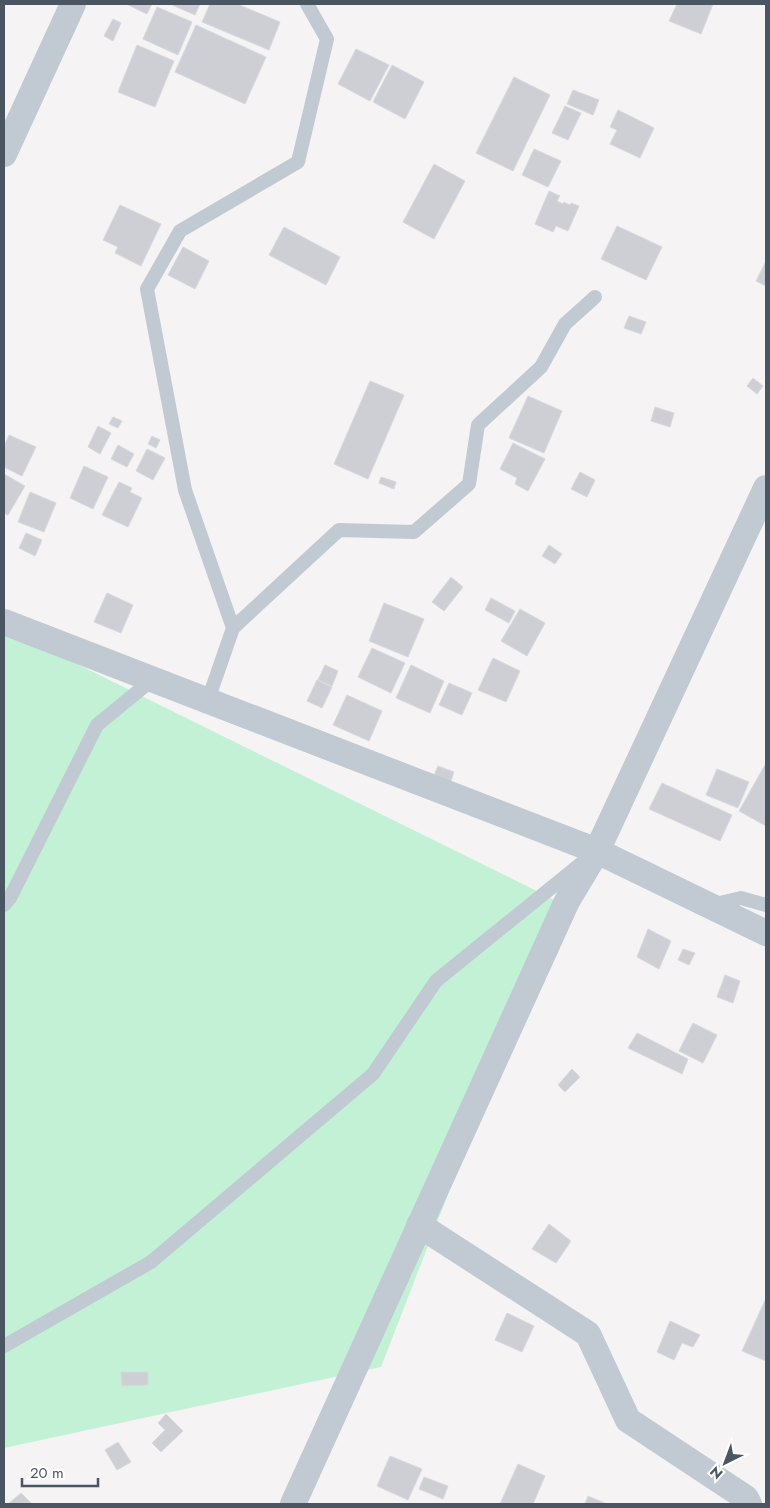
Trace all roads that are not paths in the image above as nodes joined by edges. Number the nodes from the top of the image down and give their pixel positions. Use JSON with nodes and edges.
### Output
{"nodes":[{"id":1,"x":74,"y":4,"type":"edge"},
{"id":2,"x":307,"y":4,"type":"edge"},
{"id":3,"x":4,"y":154,"type":"edge"},
{"id":4,"x":595,"y":297,"type":"dead end"},
{"id":5,"x":766,"y":488,"type":"edge"},
{"id":6,"x":4,"y":622,"type":"edge"},
{"id":7,"x":233,"y":628,"type":"junction"},
{"id":8,"x":154,"y":679,"type":"junction"},
{"id":9,"x":208,"y":700,"type":"junction"},
{"id":10,"x":597,"y":851,"type":"junction"},
{"id":11,"x":4,"y":905,"type":"edge"},
{"id":12,"x":766,"y":905,"type":"edge"},
{"id":13,"x":710,"y":906,"type":"junction"},
{"id":14,"x":766,"y":933,"type":"edge"},
{"id":15,"x":419,"y":1225,"type":"junction"},
{"id":16,"x":4,"y":1346,"type":"edge"},
{"id":17,"x":293,"y":1504,"type":"edge"},
{"id":18,"x":749,"y":1504,"type":"edge"}],
"edges":[{"from":1,"to":3,"type":"street"},
{"from":2,"to":7,"type":"lane"},
{"from":4,"to":7,"type":"lane"},
{"from":5,"to":10,"type":"street"},
{"from":6,"to":8,"type":"street"},
{"from":7,"to":9,"type":"lane"},
{"from":8,"to":9,"type":"street"},
{"from":8,"to":11,"type":"lane"},
{"from":9,"to":10,"type":"street"},
{"from":10,"to":13,"type":"street"},
{"from":10,"to":15,"type":"street"},
{"from":10,"to":16,"type":"lane"},
{"from":12,"to":13,"type":"lane"},
{"from":13,"to":14,"type":"street"},
{"from":15,"to":17,"type":"street"},
{"from":15,"to":18,"type":"street"}]}
